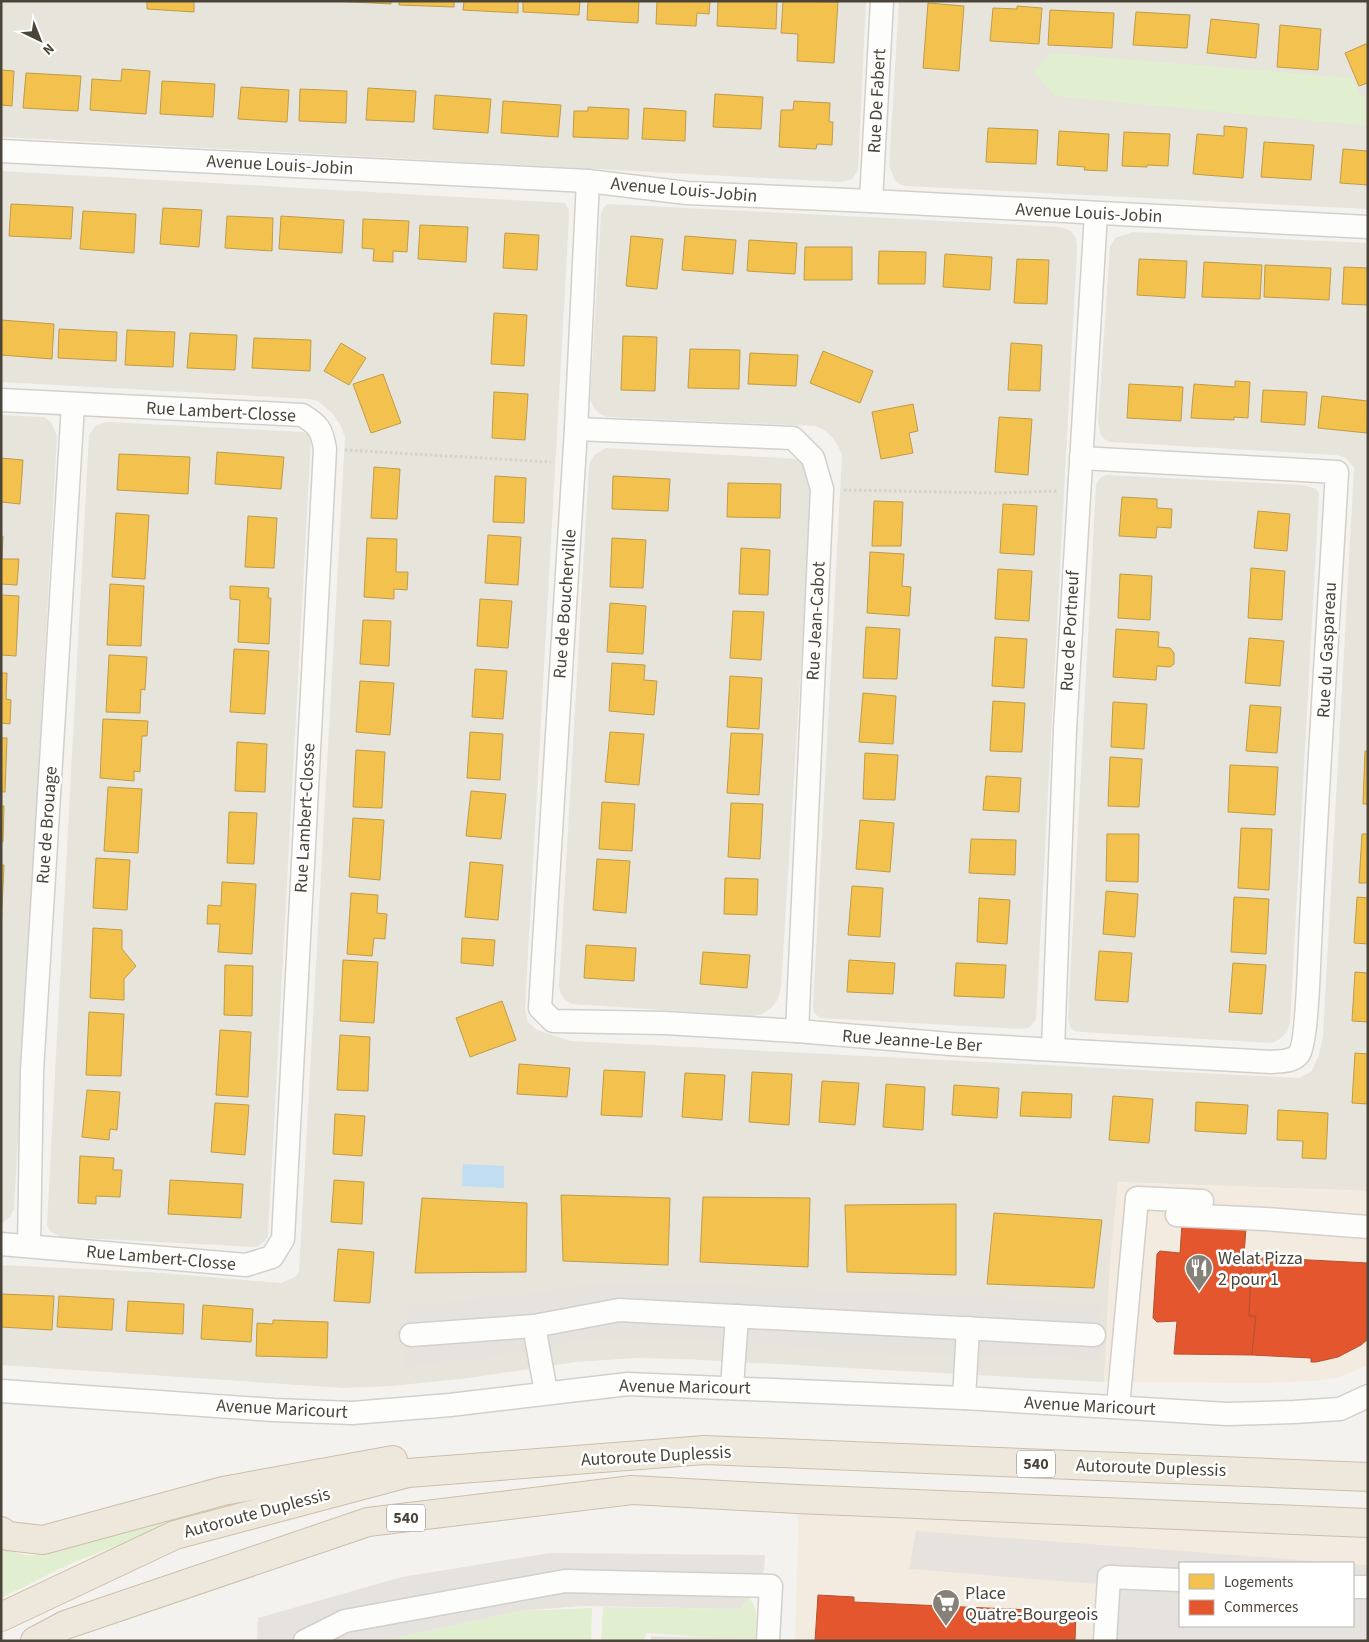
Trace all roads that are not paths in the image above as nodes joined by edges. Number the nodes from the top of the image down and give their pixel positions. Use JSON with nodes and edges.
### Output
{"nodes":[{"id":1,"x":882,"y":1,"type":"edge"},
{"id":2,"x":1,"y":151,"type":"edge"},
{"id":3,"x":588,"y":182,"type":"junction"},
{"id":4,"x":871,"y":201,"type":"junction"},
{"id":5,"x":1096,"y":213,"type":"junction"},
{"id":6,"x":1368,"y":227,"type":"edge"},
{"id":7,"x":1,"y":400,"type":"edge"},
{"id":8,"x":73,"y":404,"type":"junction"},
{"id":9,"x":576,"y":430,"type":"junction"},
{"id":10,"x":1081,"y":458,"type":"junction"},
{"id":11,"x":553,"y":1021,"type":"joint"},
{"id":12,"x":796,"y":1032,"type":"junction"},
{"id":13,"x":1053,"y":1049,"type":"junction"},
{"id":14,"x":1272,"y":1062,"type":"joint"},
{"id":15,"x":1202,"y":1201,"type":"dead end"},
{"id":16,"x":1136,"y":1213,"type":"junction"},
{"id":17,"x":1368,"y":1227,"type":"edge"},
{"id":18,"x":1,"y":1244,"type":"edge"},
{"id":19,"x":29,"y":1246,"type":"junction"},
{"id":20,"x":737,"y":1316,"type":"junction"},
{"id":21,"x":534,"y":1326,"type":"junction"},
{"id":22,"x":968,"y":1328,"type":"junction"},
{"id":23,"x":411,"y":1335,"type":"dead end"},
{"id":24,"x":1094,"y":1335,"type":"dead end"},
{"id":25,"x":732,"y":1387,"type":"junction"},
{"id":26,"x":1,"y":1391,"type":"edge"},
{"id":27,"x":546,"y":1392,"type":"junction"},
{"id":28,"x":1368,"y":1396,"type":"edge"},
{"id":29,"x":964,"y":1398,"type":"junction"},
{"id":30,"x":1118,"y":1407,"type":"junction"},
{"id":31,"x":705,"y":1450,"type":"junction"},
{"id":32,"x":1368,"y":1477,"type":"edge"},
{"id":33,"x":1368,"y":1523,"type":"edge"},
{"id":34,"x":1,"y":1531,"type":"edge"},
{"id":35,"x":1179,"y":1580,"type":"edge"},
{"id":36,"x":1354,"y":1587,"type":"edge"},
{"id":37,"x":1368,"y":1587,"type":"edge"},
{"id":38,"x":1,"y":1617,"type":"edge"},
{"id":39,"x":312,"y":1639,"type":"edge"},
{"id":40,"x":35,"y":1641,"type":"edge"},
{"id":41,"x":768,"y":1641,"type":"edge"},
{"id":42,"x":1105,"y":1641,"type":"edge"}],
"edges":[{"from":1,"to":4,"type":"street","name":"Rue De Fabert"},
{"from":2,"to":3,"type":"street","name":"Avenue Louis-Jobin"},
{"from":3,"to":4,"type":"street","name":"Avenue Louis-Jobin"},
{"from":3,"to":9,"type":"street","name":"Rue de Boucherville"},
{"from":4,"to":5,"type":"street","name":"Avenue Louis-Jobin"},
{"from":5,"to":6,"type":"street","name":"Avenue Louis-Jobin"},
{"from":5,"to":10,"type":"street","name":"Rue de Portneuf"},
{"from":7,"to":8,"type":"street","name":"Rue Lambert-Closse"},
{"from":8,"to":19,"type":"street","name":"Rue de Brouage"},
{"from":8,"to":19,"type":"street","name":"Rue Lambert-Closse"},
{"from":9,"to":11,"type":"street","name":"Rue de Boucherville"},
{"from":9,"to":12,"type":"street","name":"Rue Jean-Cabot"},
{"from":10,"to":13,"type":"street","name":"Rue de Portneuf"},
{"from":10,"to":14,"type":"street","name":"Rue du Gaspareau"},
{"from":11,"to":12,"type":"street","name":"Rue Jeanne-Le Ber"},
{"from":12,"to":13,"type":"street","name":"Rue Jeanne-Le Ber"},
{"from":13,"to":14,"type":"street","name":"Rue Jeanne-Le Ber"},
{"from":15,"to":16,"type":"street"},
{"from":16,"to":17,"type":"street"},
{"from":16,"to":30,"type":"street"},
{"from":18,"to":19,"type":"street","name":"Rue Lambert-Closse"},
{"from":20,"to":21,"type":"street"},
{"from":20,"to":22,"type":"street"},
{"from":20,"to":25,"type":"street"},
{"from":21,"to":23,"type":"street"},
{"from":21,"to":27,"type":"street"},
{"from":22,"to":24,"type":"street"},
{"from":22,"to":29,"type":"street"},
{"from":25,"to":27,"type":"street","name":"Avenue Maricourt"},
{"from":25,"to":29,"type":"street","name":"Avenue Maricourt"},
{"from":26,"to":27,"type":"street","name":"Avenue Maricourt"},
{"from":28,"to":30,"type":"street","name":"Avenue Maricourt"},
{"from":29,"to":30,"type":"street","name":"Avenue Maricourt"},
{"from":31,"to":32,"type":"highway","name":"Autoroute Duplessis","number":"540"},
{"from":31,"to":34,"type":"highway"},
{"from":31,"to":38,"type":"highway","name":"Autoroute Duplessis","number":"540"},
{"from":33,"to":40,"type":"highway","name":"Autoroute Duplessis","number":"540"},
{"from":35,"to":42,"type":"street"},
{"from":36,"to":37,"type":"street"},
{"from":39,"to":41,"type":"street"}]}
